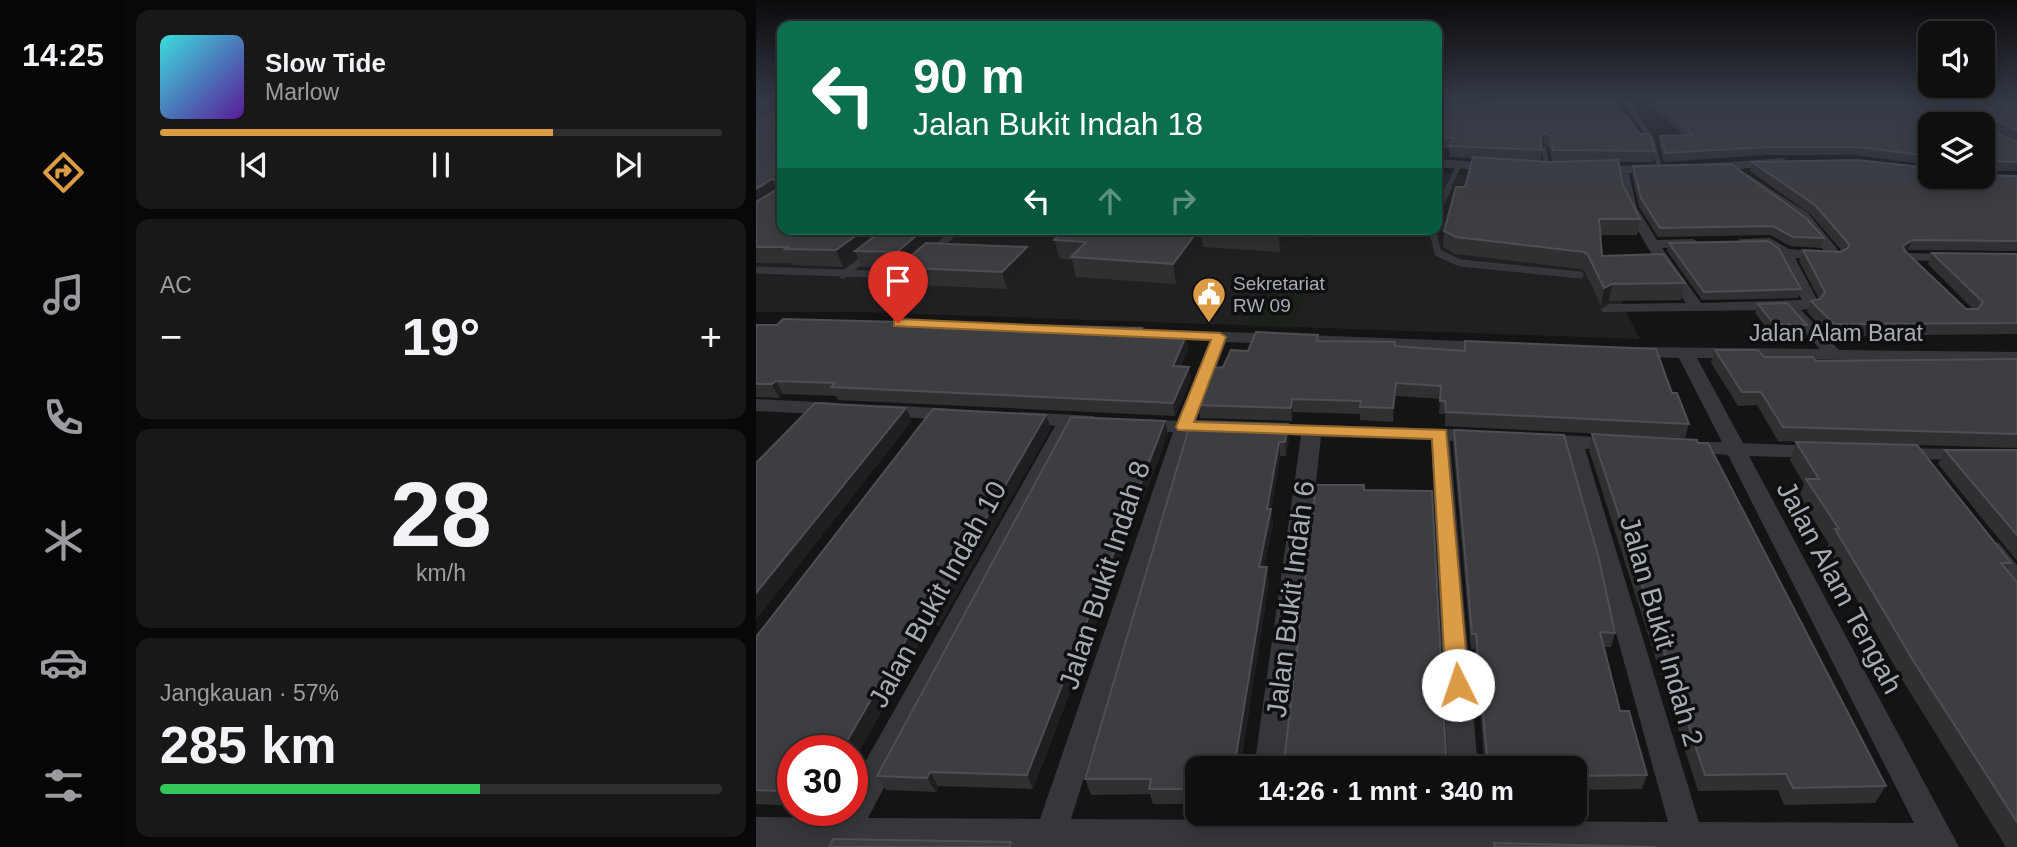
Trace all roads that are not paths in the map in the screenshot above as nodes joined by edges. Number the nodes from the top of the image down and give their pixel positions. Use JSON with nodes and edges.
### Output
{"nodes":[{"id":1,"x":1652,"y":141,"type":"edge"},
{"id":2,"x":1544,"y":149,"type":"edge"},
{"id":3,"x":1803,"y":162,"type":"edge"},
{"id":4,"x":1442,"y":163,"type":"edge"},
{"id":5,"x":1459,"y":165,"type":"junction"},
{"id":6,"x":1731,"y":166,"type":"junction"},
{"id":7,"x":1660,"y":169,"type":"junction"},
{"id":8,"x":1548,"y":170,"type":"junction"},
{"id":9,"x":1622,"y":170,"type":"junction"},
{"id":10,"x":1442,"y":201,"type":"edge"},
{"id":11,"x":951,"y":235,"type":"edge"},
{"id":12,"x":1434,"y":235,"type":"edge"},
{"id":13,"x":1705,"y":243,"type":"edge"},
{"id":14,"x":1731,"y":243,"type":"edge"},
{"id":15,"x":1653,"y":244,"type":"junction"},
{"id":16,"x":881,"y":245,"type":"edge"},
{"id":17,"x":1785,"y":253,"type":"junction"},
{"id":18,"x":928,"y":256,"type":"edge"},
{"id":19,"x":1976,"y":258,"type":"edge"},
{"id":20,"x":756,"y":270,"type":"edge"},
{"id":21,"x":1923,"y":271,"type":"edge"},
{"id":22,"x":908,"y":274,"type":"edge"},
{"id":23,"x":843,"y":275,"type":"junction"},
{"id":24,"x":1580,"y":275,"type":"dead end"},
{"id":25,"x":1789,"y":305,"type":"junction"},
{"id":26,"x":1697,"y":308,"type":"junction"},
{"id":27,"x":1609,"y":309,"type":"dead end"},
{"id":28,"x":1108,"y":332,"type":"edge"},
{"id":29,"x":1220,"y":337,"type":"junction"},
{"id":30,"x":1507,"y":348,"type":"edge"},
{"id":31,"x":1616,"y":352,"type":"edge"},
{"id":32,"x":1686,"y":354,"type":"junction"},
{"id":33,"x":1835,"y":355,"type":"junction"},
{"id":34,"x":2017,"y":357,"type":"edge"},
{"id":35,"x":756,"y":405,"type":"edge"},
{"id":36,"x":811,"y":407,"type":"junction"},
{"id":37,"x":932,"y":413,"type":"junction"},
{"id":38,"x":973,"y":416,"type":"edge"},
{"id":39,"x":1000,"y":417,"type":"edge"},
{"id":40,"x":1067,"y":421,"type":"junction"},
{"id":41,"x":792,"y":427,"type":"edge"},
{"id":42,"x":1184,"y":427,"type":"junction"},
{"id":43,"x":1312,"y":430,"type":"junction"},
{"id":44,"x":1440,"y":434,"type":"junction"},
{"id":45,"x":915,"y":435,"type":"edge"},
{"id":46,"x":1493,"y":437,"type":"edge"},
{"id":47,"x":1520,"y":439,"type":"edge"},
{"id":48,"x":1573,"y":442,"type":"junction"},
{"id":49,"x":1637,"y":445,"type":"edge"},
{"id":50,"x":1663,"y":446,"type":"edge"},
{"id":51,"x":1735,"y":449,"type":"junction"},
{"id":52,"x":1839,"y":453,"type":"edge"},
{"id":53,"x":1878,"y":454,"type":"edge"},
{"id":54,"x":1917,"y":455,"type":"junction"},
{"id":55,"x":2017,"y":456,"type":"edge"},
{"id":56,"x":1934,"y":476,"type":"edge"},
{"id":57,"x":1975,"y":529,"type":"edge"},
{"id":58,"x":2017,"y":582,"type":"edge"},
{"id":59,"x":1271,"y":756,"type":"edge"},
{"id":60,"x":1462,"y":756,"type":"edge"},
{"id":61,"x":1260,"y":832,"type":"edge"},
{"id":62,"x":1468,"y":832,"type":"edge"},
{"id":63,"x":756,"y":833,"type":"edge"},
{"id":64,"x":839,"y":840,"type":"edge"},
{"id":65,"x":1049,"y":841,"type":"edge"},
{"id":66,"x":1689,"y":842,"type":"edge"},
{"id":67,"x":1941,"y":843,"type":"edge"}],
"edges":[{"from":1,"to":7,"type":"lane"},
{"from":2,"to":8,"type":"lane"},
{"from":3,"to":6,"type":"street"},
{"from":4,"to":5,"type":"street"},
{"from":5,"to":8,"type":"street"},
{"from":5,"to":10,"type":"lane"},
{"from":6,"to":7,"type":"street"},
{"from":6,"to":17,"type":"street"},
{"from":7,"to":9,"type":"street"},
{"from":8,"to":9,"type":"street"},
{"from":9,"to":15,"type":"street"},
{"from":11,"to":18,"type":"lane"},
{"from":12,"to":24,"type":"lane"},
{"from":13,"to":15,"type":"street"},
{"from":14,"to":17,"type":"street"},
{"from":15,"to":26,"type":"street"},
{"from":16,"to":23,"type":"lane"},
{"from":17,"to":25,"type":"street"},
{"from":19,"to":21,"type":"street"},
{"from":20,"to":23,"type":"lane"},
{"from":22,"to":23,"type":"lane"},
{"from":25,"to":26,"type":"street"},
{"from":25,"to":33,"type":"street"},
{"from":26,"to":27,"type":"street"},
{"from":28,"to":29,"type":"street"},
{"from":29,"to":30,"type":"street"},
{"from":29,"to":42,"type":"street","name":"Jalan Bukit Indah 8"},
{"from":31,"to":32,"type":"street","name":"Jalan Alam Barat"},
{"from":32,"to":33,"type":"street","name":"Jalan Alam Barat"},
{"from":32,"to":51,"type":"street","name":"Jalan Alam Tengah"},
{"from":33,"to":34,"type":"street","name":"Jalan Alam Barat"},
{"from":35,"to":36,"type":"street"},
{"from":36,"to":37,"type":"street"},
{"from":36,"to":41,"type":"street"},
{"from":37,"to":38,"type":"street"},
{"from":37,"to":45,"type":"street"},
{"from":39,"to":40,"type":"street"},
{"from":40,"to":42,"type":"street"},
{"from":40,"to":64,"type":"street","name":"Jalan Bukit Indah 10"},
{"from":42,"to":43,"type":"street"},
{"from":42,"to":65,"type":"street","name":"Jalan Bukit Indah 8"},
{"from":43,"to":44,"type":"street"},
{"from":43,"to":59,"type":"street","name":"Jalan Bukit Indah 6"},
{"from":44,"to":46,"type":"street"},
{"from":44,"to":60,"type":"street"},
{"from":47,"to":48,"type":"street"},
{"from":48,"to":49,"type":"street"},
{"from":48,"to":66,"type":"street","name":"Jalan Bukit Indah 2"},
{"from":50,"to":51,"type":"street"},
{"from":51,"to":52,"type":"street"},
{"from":51,"to":67,"type":"street","name":"Jalan Alam Tengah"},
{"from":53,"to":54,"type":"street"},
{"from":54,"to":55,"type":"street"},
{"from":54,"to":56,"type":"street"},
{"from":57,"to":58,"type":"street"},
{"from":61,"to":62,"type":"street"},
{"from":61,"to":65,"type":"street"},
{"from":62,"to":66,"type":"street"},
{"from":63,"to":64,"type":"street"},
{"from":64,"to":65,"type":"street"},
{"from":66,"to":67,"type":"street"}]}
